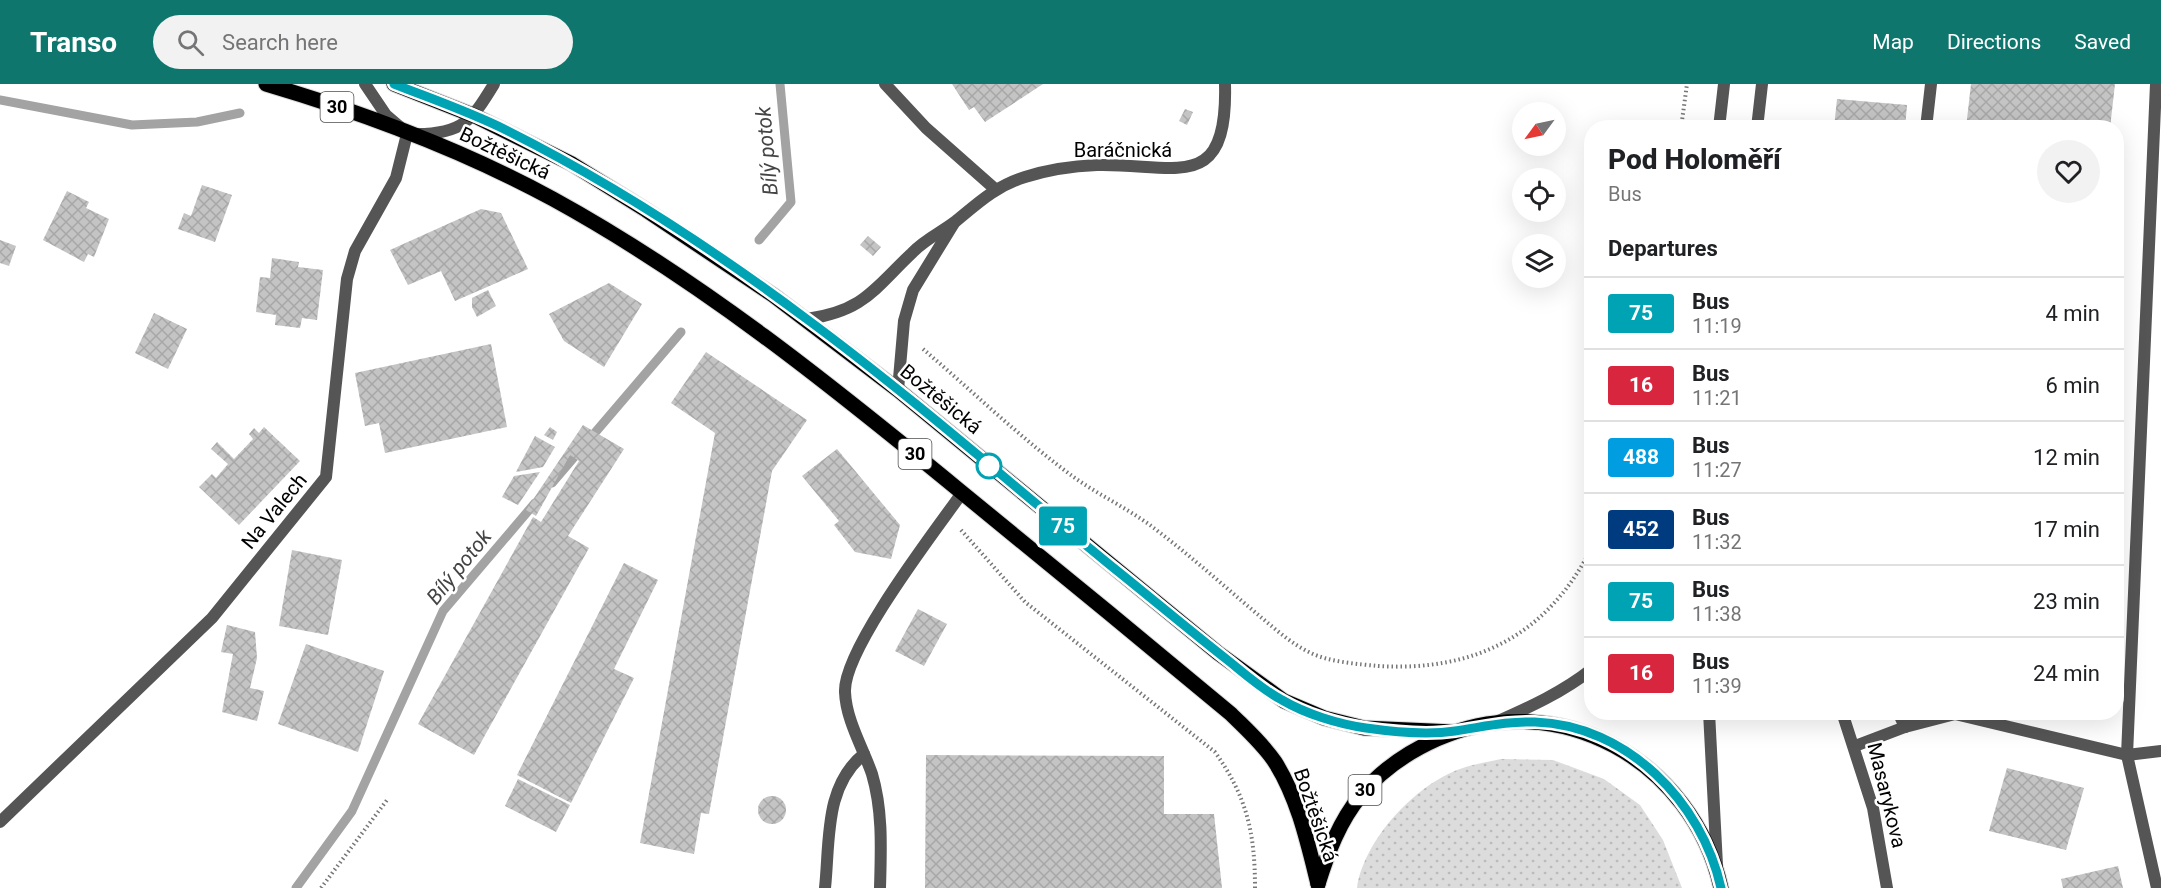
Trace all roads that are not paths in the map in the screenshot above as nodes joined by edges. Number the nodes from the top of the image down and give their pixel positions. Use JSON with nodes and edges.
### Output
{"nodes":[{"id":1,"x":266,"y":84,"type":"edge"},
{"id":2,"x":365,"y":84,"type":"edge"},
{"id":3,"x":394,"y":84,"type":"edge"},
{"id":4,"x":494,"y":84,"type":"edge"},
{"id":5,"x":885,"y":84,"type":"edge"},
{"id":6,"x":1226,"y":84,"type":"edge"},
{"id":7,"x":1724,"y":84,"type":"edge"},
{"id":8,"x":1762,"y":84,"type":"edge"},
{"id":9,"x":1931,"y":84,"type":"edge"},
{"id":10,"x":2156,"y":84,"type":"edge"},
{"id":11,"x":475,"y":116,"type":"junction"},
{"id":12,"x":1720,"y":120,"type":"edge"},
{"id":13,"x":1758,"y":120,"type":"edge"},
{"id":14,"x":1927,"y":120,"type":"edge"},
{"id":15,"x":407,"y":134,"type":"junction"},
{"id":16,"x":995,"y":189,"type":"junction"},
{"id":17,"x":954,"y":222,"type":"junction"},
{"id":18,"x":807,"y":319,"type":"junction"},
{"id":19,"x":898,"y":390,"type":"junction"},
{"id":20,"x":962,"y":493,"type":"junction"},
{"id":21,"x":1584,"y":674,"type":"edge"},
{"id":22,"x":1709,"y":720,"type":"edge"},
{"id":23,"x":1845,"y":720,"type":"edge"},
{"id":24,"x":1902,"y":720,"type":"edge"},
{"id":25,"x":1930,"y":720,"type":"edge"},
{"id":26,"x":1980,"y":720,"type":"edge"},
{"id":27,"x":1495,"y":723,"type":"junction"},
{"id":28,"x":1905,"y":726,"type":"junction"},
{"id":29,"x":1454,"y":732,"type":"junction"},
{"id":30,"x":1855,"y":746,"type":"junction"},
{"id":31,"x":2161,"y":751,"type":"edge"},
{"id":32,"x":864,"y":754,"type":"junction"},
{"id":33,"x":2127,"y":755,"type":"junction"},
{"id":34,"x":0,"y":822,"type":"edge"},
{"id":35,"x":1717,"y":869,"type":"junction"},
{"id":36,"x":1317,"y":886,"type":"edge"},
{"id":37,"x":825,"y":888,"type":"edge"},
{"id":38,"x":880,"y":888,"type":"edge"},
{"id":39,"x":1721,"y":888,"type":"edge"},
{"id":40,"x":1887,"y":888,"type":"edge"},
{"id":41,"x":2157,"y":888,"type":"edge"}],
"edges":[{"from":1,"to":15,"type":"main road","name":"Božtěšická","number":"30"},
{"from":2,"to":15,"type":"street"},
{"from":3,"to":11,"type":"main road","name":"Božtěšická","number":"30"},
{"from":4,"to":11,"type":"street"},
{"from":5,"to":16,"type":"street"},
{"from":6,"to":16,"type":"street","name":"Baráčnická"},
{"from":7,"to":12,"type":"street"},
{"from":8,"to":13,"type":"street"},
{"from":9,"to":14,"type":"street"},
{"from":10,"to":33,"type":"street"},
{"from":11,"to":15,"type":"street"},
{"from":11,"to":18,"type":"main road","name":"Božtěšická","number":"30"},
{"from":15,"to":20,"type":"main road","name":"Božtěšická","number":"30"},
{"from":15,"to":34,"type":"street","name":"Na Valech"},
{"from":16,"to":17,"type":"street","name":"Baráčnická"},
{"from":17,"to":18,"type":"street","name":"Baráčnická"},
{"from":17,"to":19,"type":"street","name":"Baráčnická"},
{"from":18,"to":19,"type":"main road","name":"Božtěšická","number":"30"},
{"from":19,"to":29,"type":"main road","name":"Božtěšická","number":"30"},
{"from":20,"to":32,"type":"street"},
{"from":20,"to":36,"type":"main road","name":"Božtěšická","number":"30"},
{"from":21,"to":27,"type":"street"},
{"from":22,"to":35,"type":"street"},
{"from":23,"to":30,"type":"street","name":"Masarykova"},
{"from":24,"to":28,"type":"street"},
{"from":25,"to":28,"type":"street"},
{"from":26,"to":33,"type":"street"},
{"from":27,"to":29,"type":"main road","number":"30"},
{"from":27,"to":35,"type":"main road","number":"30"},
{"from":28,"to":30,"type":"street"},
{"from":29,"to":36,"type":"main road","number":"30"},
{"from":30,"to":40,"type":"street","name":"Masarykova"},
{"from":31,"to":33,"type":"street"},
{"from":32,"to":37,"type":"street"},
{"from":32,"to":38,"type":"street"},
{"from":33,"to":41,"type":"street"},
{"from":35,"to":39,"type":"main road","number":"30"}]}
